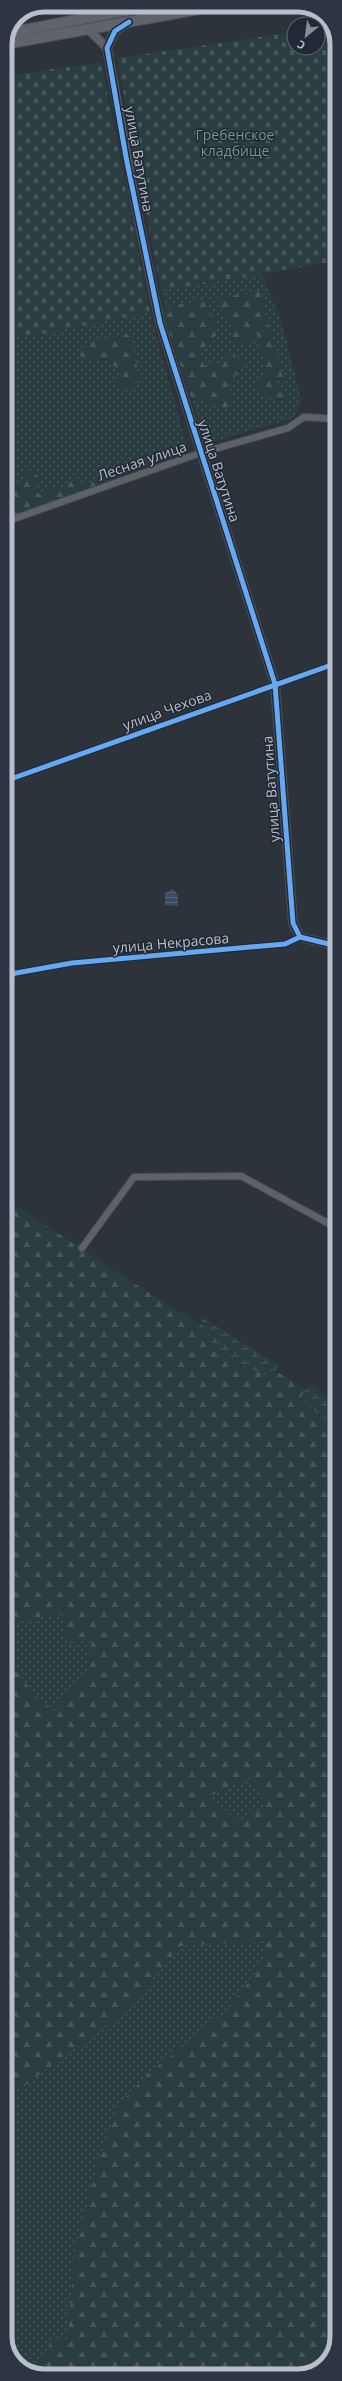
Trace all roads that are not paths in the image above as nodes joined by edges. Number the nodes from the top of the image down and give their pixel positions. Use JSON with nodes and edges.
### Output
{"nodes":[{"id":1,"x":118,"y":12,"type":"edge"},
{"id":2,"x":184,"y":12,"type":"edge"},
{"id":3,"x":129,"y":22,"type":"junction"},
{"id":4,"x":89,"y":30,"type":"junction"},
{"id":5,"x":14,"y":32,"type":"edge"},
{"id":6,"x":12,"y":43,"type":"edge"},
{"id":7,"x":107,"y":48,"type":"junction"},
{"id":8,"x":330,"y":419,"type":"edge"},
{"id":9,"x":200,"y":453,"type":"junction"},
{"id":10,"x":12,"y":520,"type":"edge"},
{"id":11,"x":330,"y":665,"type":"edge"},
{"id":12,"x":275,"y":684,"type":"junction"},
{"id":13,"x":12,"y":778,"type":"edge"},
{"id":14,"x":300,"y":937,"type":"junction"},
{"id":15,"x":330,"y":944,"type":"edge"},
{"id":16,"x":12,"y":974,"type":"edge"},
{"id":17,"x":330,"y":1224,"type":"edge"},
{"id":18,"x":82,"y":1248,"type":"dead end"}],
"edges":[{"from":1,"to":5,"type":"main road"},
{"from":2,"to":3,"type":"main road"},
{"from":3,"to":4,"type":"main road"},
{"from":3,"to":7,"type":"street"},
{"from":4,"to":6,"type":"main road"},
{"from":4,"to":7,"type":"street"},
{"from":7,"to":9,"type":"street","name":"улица Ватутина"},
{"from":8,"to":9,"type":"street","name":"Лесная улица"},
{"from":9,"to":10,"type":"street","name":"Лесная улица"},
{"from":9,"to":12,"type":"street","name":"улица Ватутина"},
{"from":11,"to":12,"type":"street","name":"улица Чехова"},
{"from":12,"to":13,"type":"street","name":"улица Чехова"},
{"from":12,"to":14,"type":"street","name":"улица Ватутина"},
{"from":14,"to":15,"type":"street"},
{"from":14,"to":16,"type":"street","name":"улица Некрасова"},
{"from":17,"to":18,"type":"street"}]}
